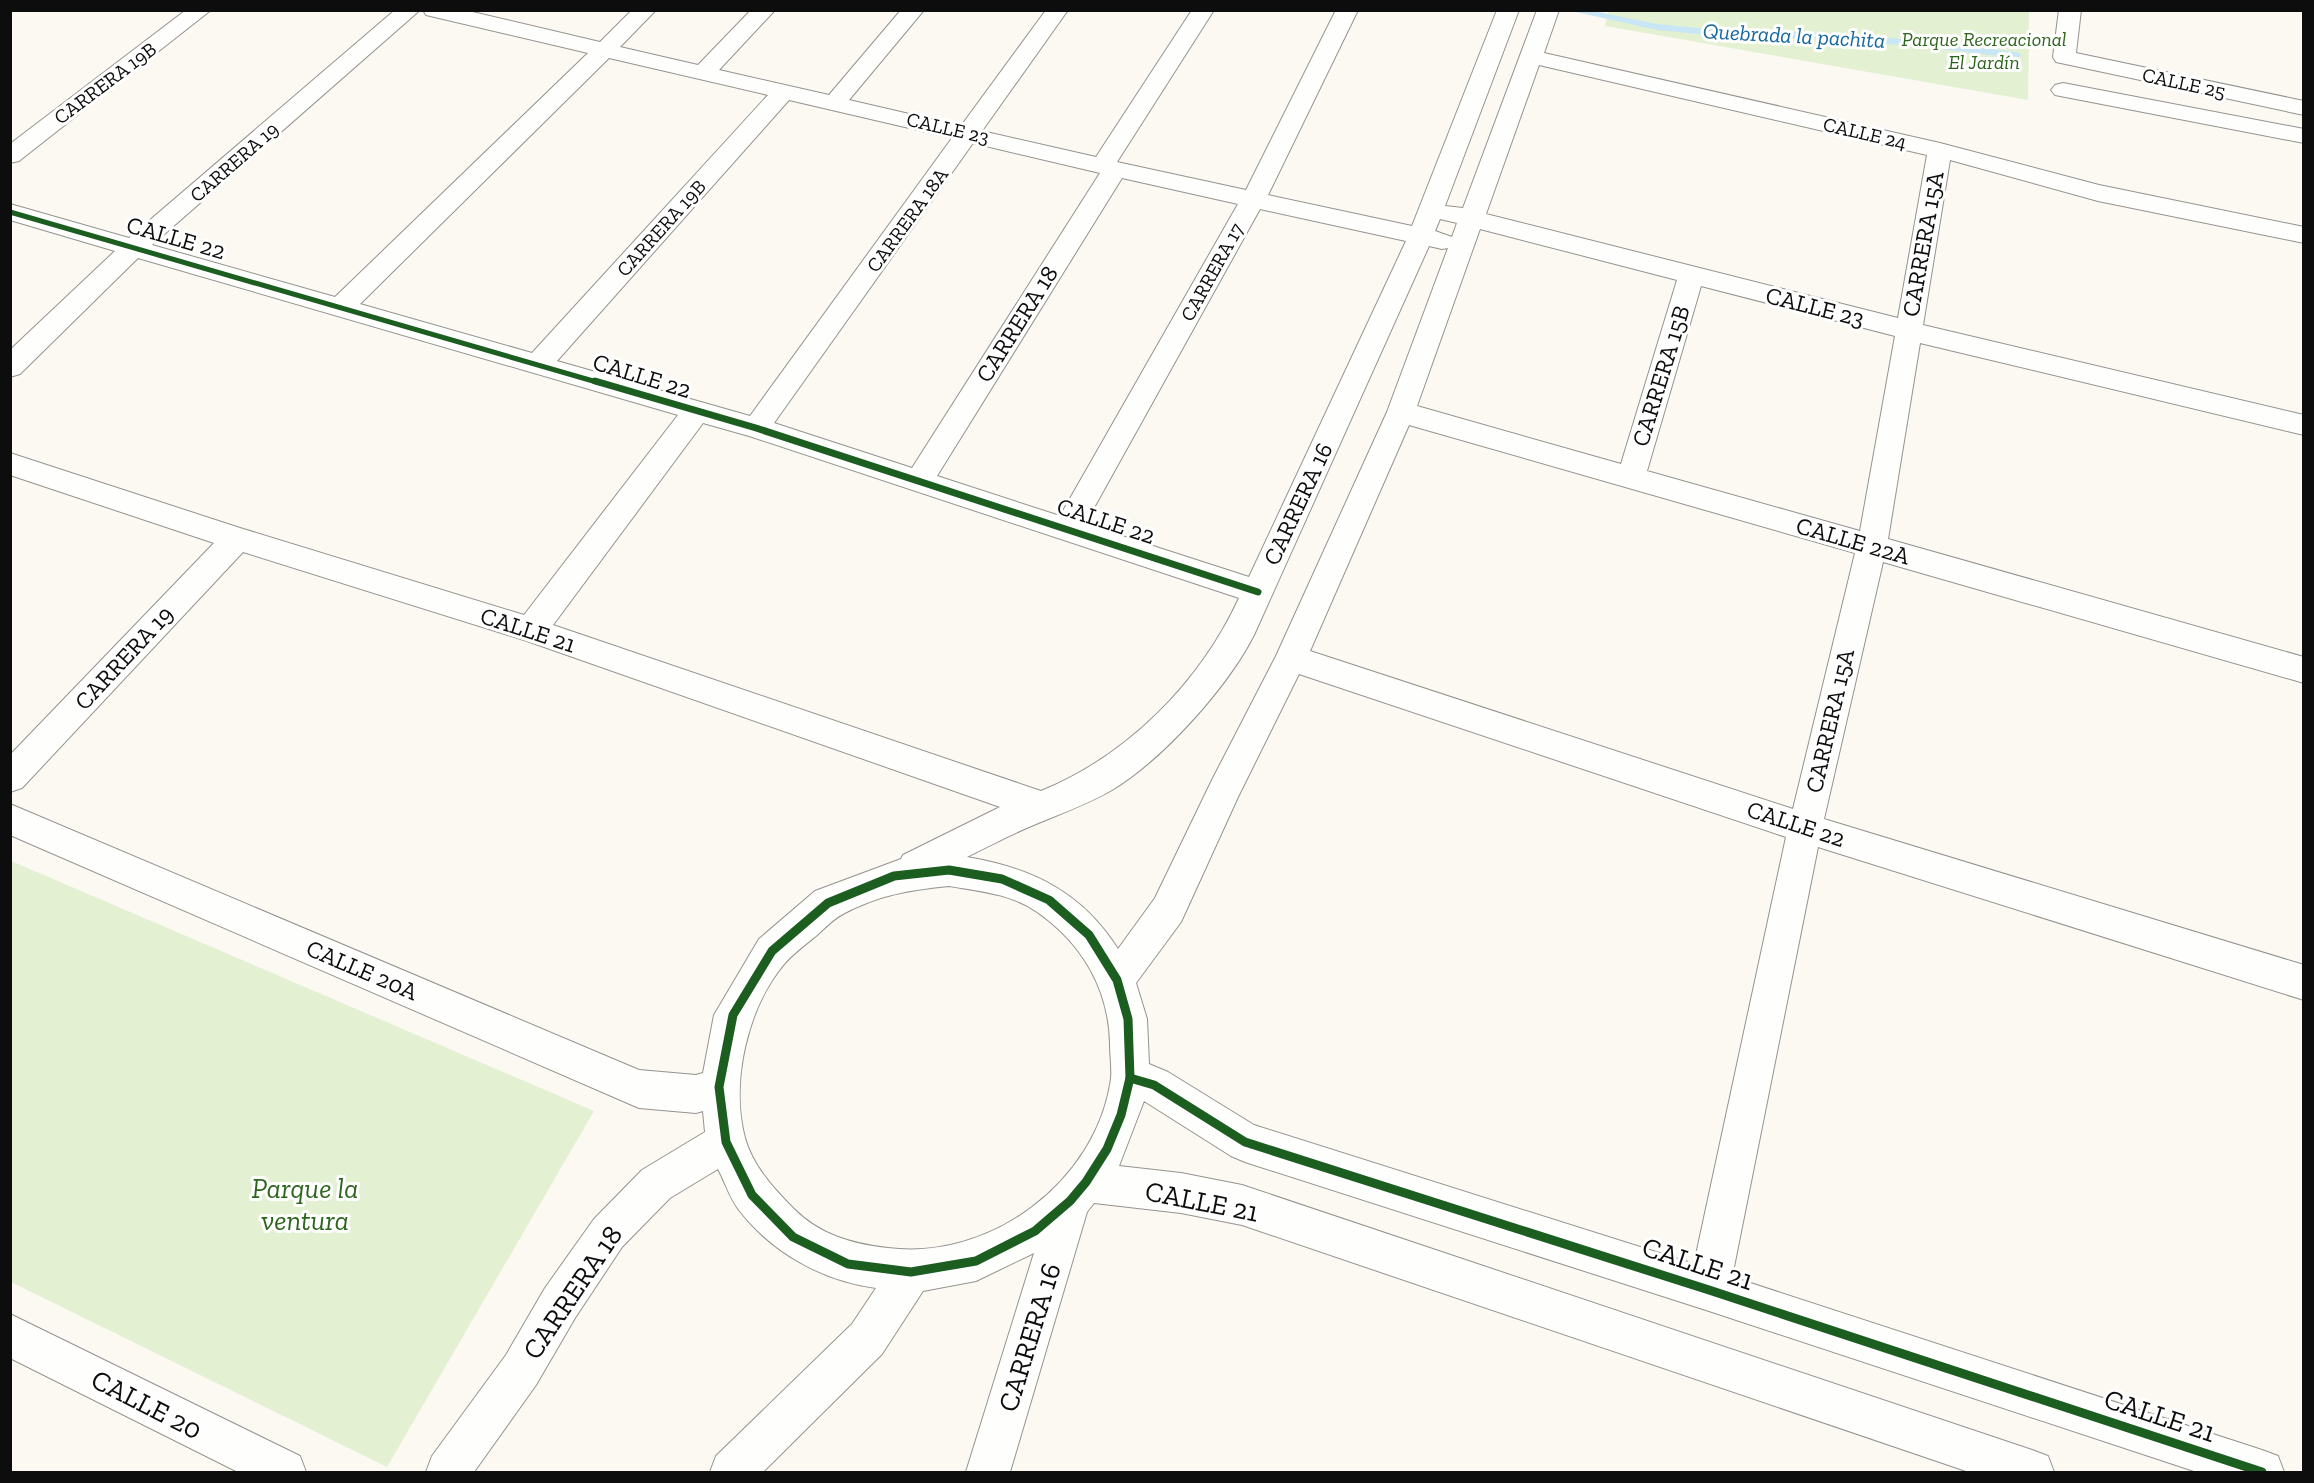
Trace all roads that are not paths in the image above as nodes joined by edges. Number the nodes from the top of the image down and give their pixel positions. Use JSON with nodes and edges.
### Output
{"nodes":[{"id":1,"x":200,"y":10,"type":"edge"},
{"id":2,"x":409,"y":10,"type":"edge"},
{"id":3,"x":434,"y":10,"type":"edge"},
{"id":4,"x":645,"y":10,"type":"edge"},
{"id":5,"x":764,"y":10,"type":"edge"},
{"id":6,"x":913,"y":10,"type":"edge"},
{"id":7,"x":1057,"y":10,"type":"edge"},
{"id":8,"x":1203,"y":10,"type":"edge"},
{"id":9,"x":1347,"y":10,"type":"edge"},
{"id":10,"x":1508,"y":10,"type":"edge"},
{"id":11,"x":1548,"y":10,"type":"edge"},
{"id":12,"x":2070,"y":10,"type":"edge"},
{"id":13,"x":478,"y":15,"type":"edge"},
{"id":14,"x":606,"y":50,"type":"junction"},
{"id":15,"x":1532,"y":57,"type":"junction"},
{"id":16,"x":704,"y":72,"type":"junction"},
{"id":17,"x":2063,"y":90,"type":"dead end"},
{"id":18,"x":784,"y":91,"type":"junction"},
{"id":19,"x":835,"y":102,"type":"junction"},
{"id":20,"x":2304,"y":108,"type":"edge"},
{"id":21,"x":970,"y":133,"type":"junction"},
{"id":22,"x":2304,"y":136,"type":"edge"},
{"id":23,"x":1940,"y":150,"type":"junction"},
{"id":24,"x":10,"y":156,"type":"edge"},
{"id":25,"x":1109,"y":167,"type":"junction"},
{"id":26,"x":1253,"y":200,"type":"junction"},
{"id":27,"x":1432,"y":209,"type":"junction"},
{"id":28,"x":10,"y":212,"type":"edge"},
{"id":29,"x":1471,"y":218,"type":"junction"},
{"id":30,"x":2304,"y":235,"type":"edge"},
{"id":31,"x":1421,"y":236,"type":"junction"},
{"id":32,"x":1461,"y":245,"type":"junction"},
{"id":33,"x":135,"y":246,"type":"junction"},
{"id":34,"x":1691,"y":275,"type":"junction"},
{"id":35,"x":340,"y":308,"type":"junction"},
{"id":36,"x":1907,"y":330,"type":"junction"},
{"id":37,"x":537,"y":365,"type":"junction"},
{"id":38,"x":10,"y":367,"type":"edge"},
{"id":39,"x":1401,"y":412,"type":"junction"},
{"id":40,"x":695,"y":413,"type":"junction"},
{"id":41,"x":2304,"y":425,"type":"edge"},
{"id":42,"x":756,"y":428,"type":"junction"},
{"id":43,"x":10,"y":464,"type":"edge"},
{"id":44,"x":1631,"y":477,"type":"junction"},
{"id":45,"x":919,"y":480,"type":"junction"},
{"id":46,"x":1067,"y":529,"type":"junction"},
{"id":47,"x":237,"y":538,"type":"junction"},
{"id":48,"x":1872,"y":546,"type":"junction"},
{"id":49,"x":1258,"y":592,"type":"junction"},
{"id":50,"x":531,"y":630,"type":"junction"},
{"id":51,"x":1291,"y":658,"type":"junction"},
{"id":52,"x":2304,"y":670,"type":"edge"},
{"id":53,"x":10,"y":777,"type":"edge"},
{"id":54,"x":1042,"y":807,"type":"junction"},
{"id":55,"x":10,"y":819,"type":"edge"},
{"id":56,"x":1805,"y":828,"type":"junction"},
{"id":57,"x":894,"y":876,"type":"junction"},
{"id":58,"x":1117,"y":980,"type":"junction"},
{"id":59,"x":2304,"y":983,"type":"edge"},
{"id":60,"x":1130,"y":1078,"type":"junction"},
{"id":61,"x":719,"y":1087,"type":"junction"},
{"id":62,"x":726,"y":1142,"type":"junction"},
{"id":63,"x":1078,"y":1191,"type":"junction"},
{"id":64,"x":911,"y":1272,"type":"junction"},
{"id":65,"x":1709,"y":1290,"type":"junction"},
{"id":66,"x":10,"y":1335,"type":"edge"},
{"id":67,"x":284,"y":1473,"type":"edge"},
{"id":68,"x":448,"y":1473,"type":"edge"},
{"id":69,"x":732,"y":1473,"type":"edge"},
{"id":70,"x":988,"y":1473,"type":"edge"},
{"id":71,"x":2032,"y":1473,"type":"edge"},
{"id":72,"x":2262,"y":1473,"type":"edge"}],
"edges":[{"from":1,"to":24,"type":"street","name":"CARRERA 19B"},
{"from":2,"to":33,"type":"street","name":"CARRERA 19"},
{"from":3,"to":13,"type":"street","name":"CALLE 23"},
{"from":4,"to":14,"type":"street"},
{"from":5,"to":16,"type":"street"},
{"from":6,"to":19,"type":"street"},
{"from":7,"to":21,"type":"street","name":"CARRERA 18A"},
{"from":8,"to":25,"type":"street","name":"CARRERA 18"},
{"from":9,"to":26,"type":"street","name":"CARRERA 17"},
{"from":10,"to":27,"type":"street","name":"CARRERA 16"},
{"from":11,"to":15,"type":"street"},
{"from":12,"to":20,"type":"street","name":"CALLE 25"},
{"from":13,"to":14,"type":"street","name":"CALLE 23"},
{"from":14,"to":16,"type":"street","name":"CALLE 23"},
{"from":14,"to":35,"type":"street"},
{"from":15,"to":23,"type":"street","name":"CALLE 24"},
{"from":15,"to":29,"type":"street"},
{"from":16,"to":18,"type":"street","name":"CALLE 23"},
{"from":17,"to":22,"type":"street"},
{"from":18,"to":19,"type":"street","name":"CALLE 23"},
{"from":18,"to":37,"type":"street","name":"CARRERA 19B"},
{"from":19,"to":21,"type":"street","name":"CALLE 23"},
{"from":21,"to":25,"type":"street","name":"CALLE 23"},
{"from":21,"to":42,"type":"street","name":"CARRERA 18A"},
{"from":23,"to":30,"type":"street","name":"CALLE 24"},
{"from":23,"to":36,"type":"street","name":"CARRERA 15A"},
{"from":25,"to":26,"type":"street","name":"CALLE 23"},
{"from":25,"to":45,"type":"street","name":"CARRERA 18"},
{"from":26,"to":31,"type":"street","name":"CALLE 23"},
{"from":26,"to":46,"type":"street","name":"CARRERA 17"},
{"from":27,"to":29,"type":"street","name":"CALLE 23"},
{"from":27,"to":31,"type":"street","name":"CARRERA 16"},
{"from":28,"to":33,"type":"street","name":"CALLE 22"},
{"from":29,"to":32,"type":"street"},
{"from":29,"to":34,"type":"street","name":"CALLE 23"},
{"from":31,"to":32,"type":"street","name":"CALLE 23"},
{"from":31,"to":49,"type":"street","name":"CARRERA 16"},
{"from":32,"to":39,"type":"street"},
{"from":33,"to":35,"type":"street","name":"CALLE 22"},
{"from":33,"to":38,"type":"street","name":"CARRERA 19"},
{"from":34,"to":36,"type":"street","name":"CALLE 23"},
{"from":34,"to":44,"type":"street","name":"CARRERA 15B"},
{"from":35,"to":37,"type":"street","name":"CALLE 22"},
{"from":36,"to":41,"type":"street","name":"CALLE 23"},
{"from":36,"to":48,"type":"street","name":"CARRERA 15A"},
{"from":37,"to":40,"type":"street","name":"CALLE 22"},
{"from":39,"to":44,"type":"street","name":"CALLE 22A"},
{"from":39,"to":51,"type":"street"},
{"from":40,"to":42,"type":"street","name":"CALLE 22"},
{"from":40,"to":50,"type":"street"},
{"from":42,"to":45,"type":"street","name":"CALLE 22"},
{"from":43,"to":47,"type":"street","name":"CALLE 21"},
{"from":44,"to":48,"type":"street","name":"CALLE 22A"},
{"from":45,"to":46,"type":"street","name":"CALLE 22"},
{"from":46,"to":49,"type":"street","name":"CALLE 22"},
{"from":47,"to":50,"type":"street","name":"CALLE 21"},
{"from":47,"to":53,"type":"street","name":"CARRERA 19"},
{"from":48,"to":52,"type":"street","name":"CALLE 22A"},
{"from":48,"to":56,"type":"street","name":"CARRERA 15A"},
{"from":49,"to":54,"type":"street","name":"CARRERA 16"},
{"from":50,"to":54,"type":"street","name":"CALLE 21"},
{"from":51,"to":56,"type":"street","name":"CALLE 22"},
{"from":51,"to":58,"type":"street"},
{"from":54,"to":57,"type":"street","name":"CARRERA 16"},
{"from":55,"to":61,"type":"street","name":"CALLE 20A"},
{"from":56,"to":59,"type":"street","name":"CALLE 22"},
{"from":56,"to":65,"type":"street","name":"CARRERA 15A"},
{"from":57,"to":58,"type":"street"},
{"from":57,"to":61,"type":"street"},
{"from":58,"to":60,"type":"street"},
{"from":60,"to":63,"type":"street"},
{"from":60,"to":65,"type":"street","name":"CALLE 21"},
{"from":61,"to":62,"type":"street"},
{"from":62,"to":64,"type":"street"},
{"from":62,"to":68,"type":"street","name":"CARRERA 18"},
{"from":63,"to":64,"type":"street"},
{"from":63,"to":70,"type":"street","name":"CARRERA 16"},
{"from":63,"to":71,"type":"street","name":"CALLE 21"},
{"from":64,"to":69,"type":"street"},
{"from":65,"to":72,"type":"street","name":"CALLE 21"},
{"from":66,"to":67,"type":"street","name":"CALLE 20"}]}
